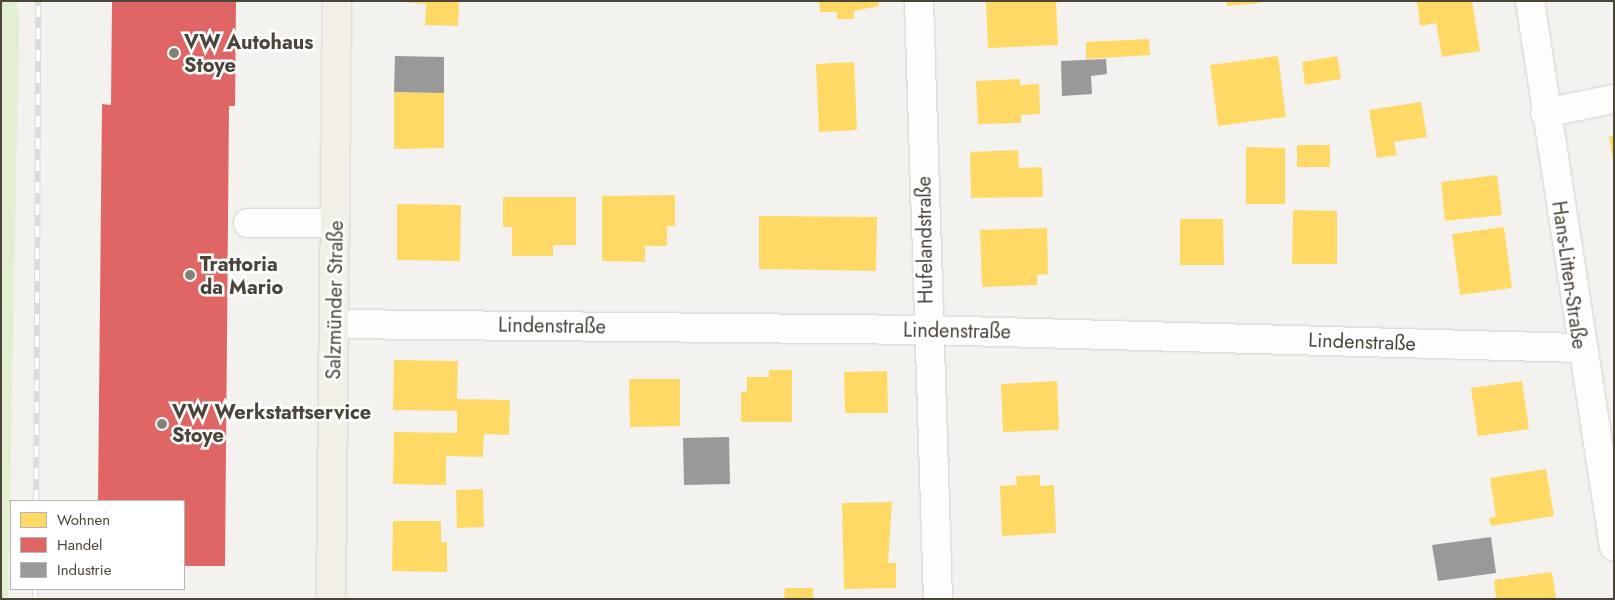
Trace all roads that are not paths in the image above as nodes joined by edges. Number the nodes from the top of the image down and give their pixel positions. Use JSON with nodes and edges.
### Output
{"nodes":[{"id":1,"x":337,"y":1,"type":"edge"},
{"id":2,"x":919,"y":1,"type":"edge"},
{"id":3,"x":1530,"y":1,"type":"edge"},
{"id":4,"x":1614,"y":99,"type":"edge"},
{"id":5,"x":1546,"y":113,"type":"junction"},
{"id":6,"x":248,"y":223,"type":"dead end"},
{"id":7,"x":335,"y":223,"type":"junction"},
{"id":8,"x":334,"y":324,"type":"junction"},
{"id":9,"x":927,"y":330,"type":"junction"},
{"id":10,"x":1580,"y":348,"type":"junction"},
{"id":11,"x":1614,"y":548,"type":"edge"},
{"id":12,"x":331,"y":599,"type":"edge"},
{"id":13,"x":938,"y":599,"type":"edge"}],
"edges":[{"from":1,"to":7,"type":"main road","name":"Salzmünder Straße"},
{"from":2,"to":9,"type":"street","name":"Hufelandstraße"},
{"from":3,"to":5,"type":"street","name":"Hans-Litten-Straße"},
{"from":4,"to":5,"type":"street"},
{"from":5,"to":10,"type":"street","name":"Hans-Litten-Straße"},
{"from":6,"to":7,"type":"street"},
{"from":7,"to":8,"type":"main road","name":"Salzmünder Straße"},
{"from":8,"to":9,"type":"street","name":"Lindenstraße"},
{"from":8,"to":12,"type":"main road","name":"Salzmünder Straße"},
{"from":9,"to":10,"type":"street","name":"Lindenstraße"},
{"from":9,"to":13,"type":"street","name":"Hufelandstraße"},
{"from":10,"to":11,"type":"street","name":"Hans-Litten-Straße"}]}
